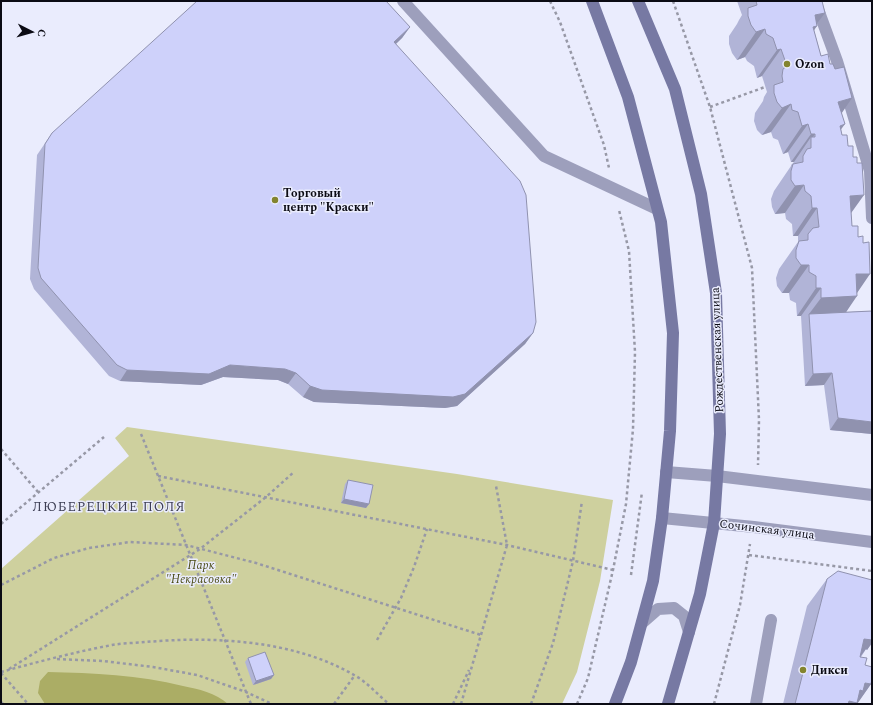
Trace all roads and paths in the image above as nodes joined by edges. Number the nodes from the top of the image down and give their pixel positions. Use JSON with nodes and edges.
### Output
{"nodes":[{"id":1,"x":404,"y":1,"type":"edge"},
{"id":2,"x":550,"y":1,"type":"edge"},
{"id":3,"x":592,"y":1,"type":"edge"},
{"id":4,"x":638,"y":1,"type":"edge"},
{"id":5,"x":673,"y":1,"type":"edge"},
{"id":6,"x":814,"y":1,"type":"edge"},
{"id":7,"x":765,"y":87,"type":"dead end"},
{"id":8,"x":710,"y":107,"type":"junction"},
{"id":9,"x":614,"y":189,"type":"junction"},
{"id":10,"x":657,"y":209,"type":"junction"},
{"id":11,"x":872,"y":218,"type":"edge"},
{"id":12,"x":141,"y":434,"type":"dead end"},
{"id":13,"x":104,"y":437,"type":"dead end"},
{"id":14,"x":1,"y":449,"type":"edge"},
{"id":15,"x":758,"y":468,"type":"dead end"},
{"id":16,"x":294,"y":472,"type":"dead end"},
{"id":17,"x":666,"y":472,"type":"junction"},
{"id":18,"x":158,"y":476,"type":"junction"},
{"id":19,"x":717,"y":476,"type":"junction"},
{"id":20,"x":496,"y":486,"type":"dead end"},
{"id":21,"x":38,"y":492,"type":"junction"},
{"id":22,"x":642,"y":492,"type":"dead end"},
{"id":23,"x":872,"y":495,"type":"edge"},
{"id":24,"x":266,"y":497,"type":"junction"},
{"id":25,"x":582,"y":501,"type":"dead end"},
{"id":26,"x":662,"y":518,"type":"junction"},
{"id":27,"x":714,"y":523,"type":"junction"},
{"id":28,"x":1,"y":524,"type":"edge"},
{"id":29,"x":427,"y":529,"type":"junction"},
{"id":30,"x":872,"y":542,"type":"edge"},
{"id":31,"x":751,"y":544,"type":"dead end"},
{"id":32,"x":186,"y":545,"type":"junction"},
{"id":33,"x":507,"y":545,"type":"junction"},
{"id":34,"x":200,"y":549,"type":"junction"},
{"id":35,"x":190,"y":555,"type":"junction"},
{"id":36,"x":749,"y":555,"type":"junction"},
{"id":37,"x":573,"y":561,"type":"junction"},
{"id":38,"x":613,"y":570,"type":"junction"},
{"id":39,"x":872,"y":571,"type":"edge"},
{"id":40,"x":630,"y":575,"type":"dead end"},
{"id":41,"x":1,"y":584,"type":"edge"},
{"id":42,"x":396,"y":607,"type":"junction"},
{"id":43,"x":771,"y":620,"type":"dead end"},
{"id":44,"x":642,"y":623,"type":"junction"},
{"id":45,"x":689,"y":632,"type":"junction"},
{"id":46,"x":481,"y":635,"type":"junction"},
{"id":47,"x":225,"y":640,"type":"junction"},
{"id":48,"x":377,"y":640,"type":"dead end"},
{"id":49,"x":52,"y":659,"type":"junction"},
{"id":50,"x":473,"y":662,"type":"junction"},
{"id":51,"x":6,"y":671,"type":"junction"},
{"id":52,"x":1,"y":673,"type":"edge"},
{"id":53,"x":355,"y":675,"type":"junction"},
{"id":54,"x":246,"y":692,"type":"junction"},
{"id":55,"x":28,"y":704,"type":"edge"},
{"id":56,"x":251,"y":704,"type":"edge"},
{"id":57,"x":272,"y":704,"type":"edge"},
{"id":58,"x":334,"y":704,"type":"edge"},
{"id":59,"x":389,"y":704,"type":"edge"},
{"id":60,"x":453,"y":704,"type":"edge"},
{"id":61,"x":461,"y":704,"type":"edge"},
{"id":62,"x":531,"y":704,"type":"edge"},
{"id":63,"x":577,"y":704,"type":"edge"},
{"id":64,"x":615,"y":704,"type":"edge"},
{"id":65,"x":668,"y":704,"type":"edge"},
{"id":66,"x":714,"y":704,"type":"edge"},
{"id":67,"x":756,"y":704,"type":"edge"}],
"edges":[{"from":1,"to":9,"type":"street"},
{"from":2,"to":9,"type":"path"},
{"from":3,"to":10,"type":"street"},
{"from":4,"to":19,"type":"street","name":"Рождественская улица"},
{"from":5,"to":8,"type":"path"},
{"from":6,"to":11,"type":"street"},
{"from":7,"to":8,"type":"path"},
{"from":8,"to":15,"type":"path"},
{"from":9,"to":10,"type":"street"},
{"from":9,"to":38,"type":"path"},
{"from":10,"to":17,"type":"street"},
{"from":12,"to":18,"type":"path"},
{"from":13,"to":21,"type":"path"},
{"from":14,"to":21,"type":"path"},
{"from":16,"to":24,"type":"path"},
{"from":17,"to":19,"type":"street"},
{"from":17,"to":26,"type":"street"},
{"from":18,"to":24,"type":"path"},
{"from":18,"to":32,"type":"path"},
{"from":19,"to":23,"type":"street"},
{"from":19,"to":27,"type":"street","name":"Рождественская улица"},
{"from":20,"to":33,"type":"path"},
{"from":21,"to":28,"type":"path"},
{"from":22,"to":40,"type":"path"},
{"from":24,"to":29,"type":"path"},
{"from":24,"to":34,"type":"path"},
{"from":25,"to":37,"type":"path"},
{"from":26,"to":27,"type":"street","name":"Сочинская улица"},
{"from":26,"to":44,"type":"street"},
{"from":27,"to":30,"type":"street","name":"Сочинская улица"},
{"from":27,"to":45,"type":"street","name":"Рождественская улица"},
{"from":29,"to":33,"type":"path"},
{"from":29,"to":42,"type":"path"},
{"from":31,"to":36,"type":"path"},
{"from":32,"to":34,"type":"path"},
{"from":32,"to":35,"type":"path"},
{"from":32,"to":41,"type":"path"},
{"from":33,"to":37,"type":"path"},
{"from":33,"to":46,"type":"path"},
{"from":34,"to":35,"type":"path"},
{"from":34,"to":42,"type":"path"},
{"from":35,"to":47,"type":"path"},
{"from":35,"to":51,"type":"path"},
{"from":36,"to":39,"type":"path"},
{"from":36,"to":66,"type":"path"},
{"from":37,"to":38,"type":"path"},
{"from":37,"to":62,"type":"path"},
{"from":38,"to":63,"type":"path"},
{"from":42,"to":46,"type":"path"},
{"from":42,"to":48,"type":"path"},
{"from":43,"to":67,"type":"street"},
{"from":44,"to":45,"type":"street"},
{"from":44,"to":64,"type":"street"},
{"from":45,"to":65,"type":"street","name":"Рождественская улица"},
{"from":46,"to":50,"type":"path"},
{"from":47,"to":49,"type":"path"},
{"from":47,"to":53,"type":"path"},
{"from":47,"to":54,"type":"path"},
{"from":49,"to":51,"type":"path"},
{"from":49,"to":54,"type":"path"},
{"from":50,"to":60,"type":"path"},
{"from":50,"to":61,"type":"path"},
{"from":51,"to":52,"type":"path"},
{"from":52,"to":55,"type":"path"},
{"from":53,"to":58,"type":"path"},
{"from":53,"to":59,"type":"path"},
{"from":54,"to":56,"type":"path"},
{"from":54,"to":57,"type":"path"}]}
